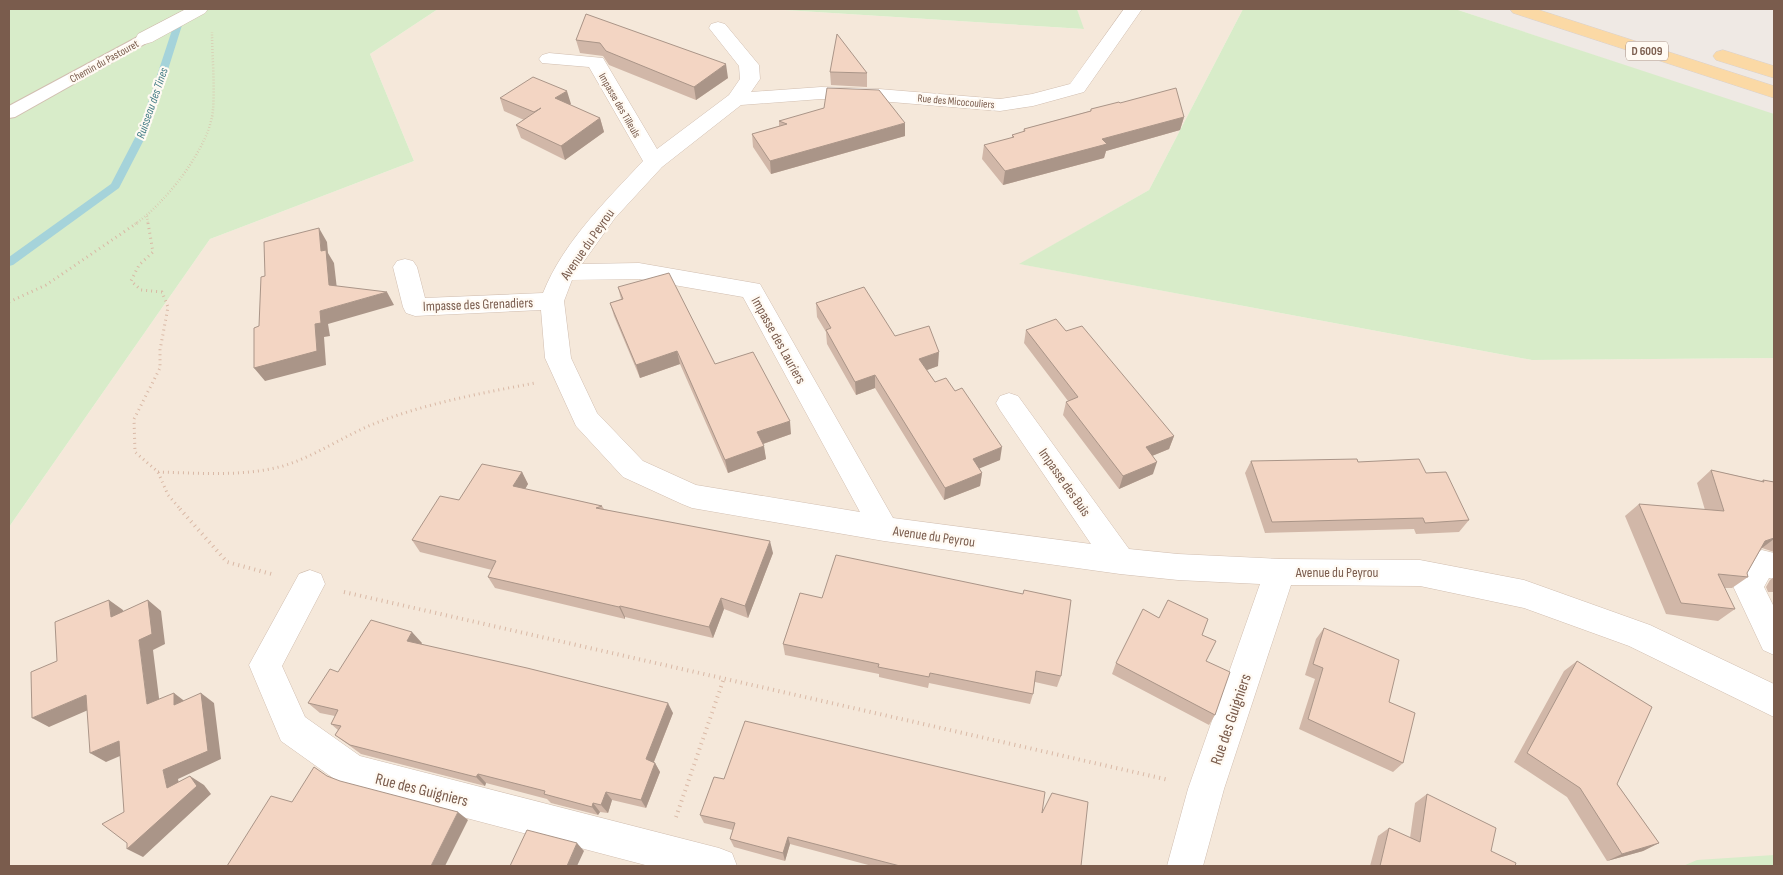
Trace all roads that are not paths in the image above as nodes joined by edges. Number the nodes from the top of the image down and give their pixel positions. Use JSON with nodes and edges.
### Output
{"nodes":[{"id":1,"x":198,"y":9,"type":"edge"},
{"id":2,"x":1133,"y":9,"type":"edge"},
{"id":3,"x":1519,"y":9,"type":"edge"},
{"id":4,"x":718,"y":28,"type":"dead end"},
{"id":5,"x":145,"y":38,"type":"joint"},
{"id":6,"x":1707,"y":51,"type":"dead end"},
{"id":7,"x":549,"y":58,"type":"dead end"},
{"id":8,"x":1774,"y":72,"type":"edge"},
{"id":9,"x":1774,"y":92,"type":"edge"},
{"id":10,"x":736,"y":100,"type":"junction"},
{"id":11,"x":9,"y":113,"type":"edge"},
{"id":12,"x":654,"y":162,"type":"junction"},
{"id":13,"x":405,"y":267,"type":"dead end"},
{"id":14,"x":563,"y":272,"type":"junction"},
{"id":15,"x":552,"y":301,"type":"junction"},
{"id":16,"x":1009,"y":403,"type":"dead end"},
{"id":17,"x":884,"y":529,"type":"junction"},
{"id":18,"x":1120,"y":561,"type":"junction"},
{"id":19,"x":1774,"y":566,"type":"edge"},
{"id":20,"x":1280,"y":572,"type":"junction"},
{"id":21,"x":310,"y":584,"type":"road end"},
{"id":22,"x":1774,"y":640,"type":"edge"},
{"id":23,"x":1774,"y":702,"type":"edge"},
{"id":24,"x":719,"y":866,"type":"edge"},
{"id":25,"x":1185,"y":866,"type":"edge"}],
"edges":[{"from":1,"to":5,"type":"street","name":"Chemin du Pastouret"},
{"from":2,"to":10,"type":"street","name":"Rue des Micocouliers"},
{"from":3,"to":9,"type":"main road","number":"D 6009"},
{"from":4,"to":10,"type":"street","name":"Avenue du Peyrou"},
{"from":5,"to":11,"type":"lane","name":"Chemin du Pastouret"},
{"from":6,"to":8,"type":"main road"},
{"from":7,"to":12,"type":"street","name":"Impasse des Tilleuls"},
{"from":10,"to":12,"type":"street","name":"Avenue du Peyrou"},
{"from":12,"to":14,"type":"street","name":"Avenue du Peyrou"},
{"from":13,"to":15,"type":"street","name":"Impasse des Grenadiers"},
{"from":14,"to":15,"type":"street","name":"Avenue du Peyrou"},
{"from":14,"to":17,"type":"street","name":"Impasse des Lauriers"},
{"from":15,"to":17,"type":"street","name":"Avenue du Peyrou"},
{"from":16,"to":18,"type":"street","name":"Impasse des Buis"},
{"from":17,"to":18,"type":"street","name":"Avenue du Peyrou"},
{"from":18,"to":20,"type":"street","name":"Avenue du Peyrou"},
{"from":19,"to":22,"type":"street"},
{"from":20,"to":23,"type":"street","name":"Avenue du Peyrou"},
{"from":20,"to":25,"type":"street","name":"Rue des Guigniers"},
{"from":21,"to":24,"type":"street","name":"Rue des Guigniers"}]}
